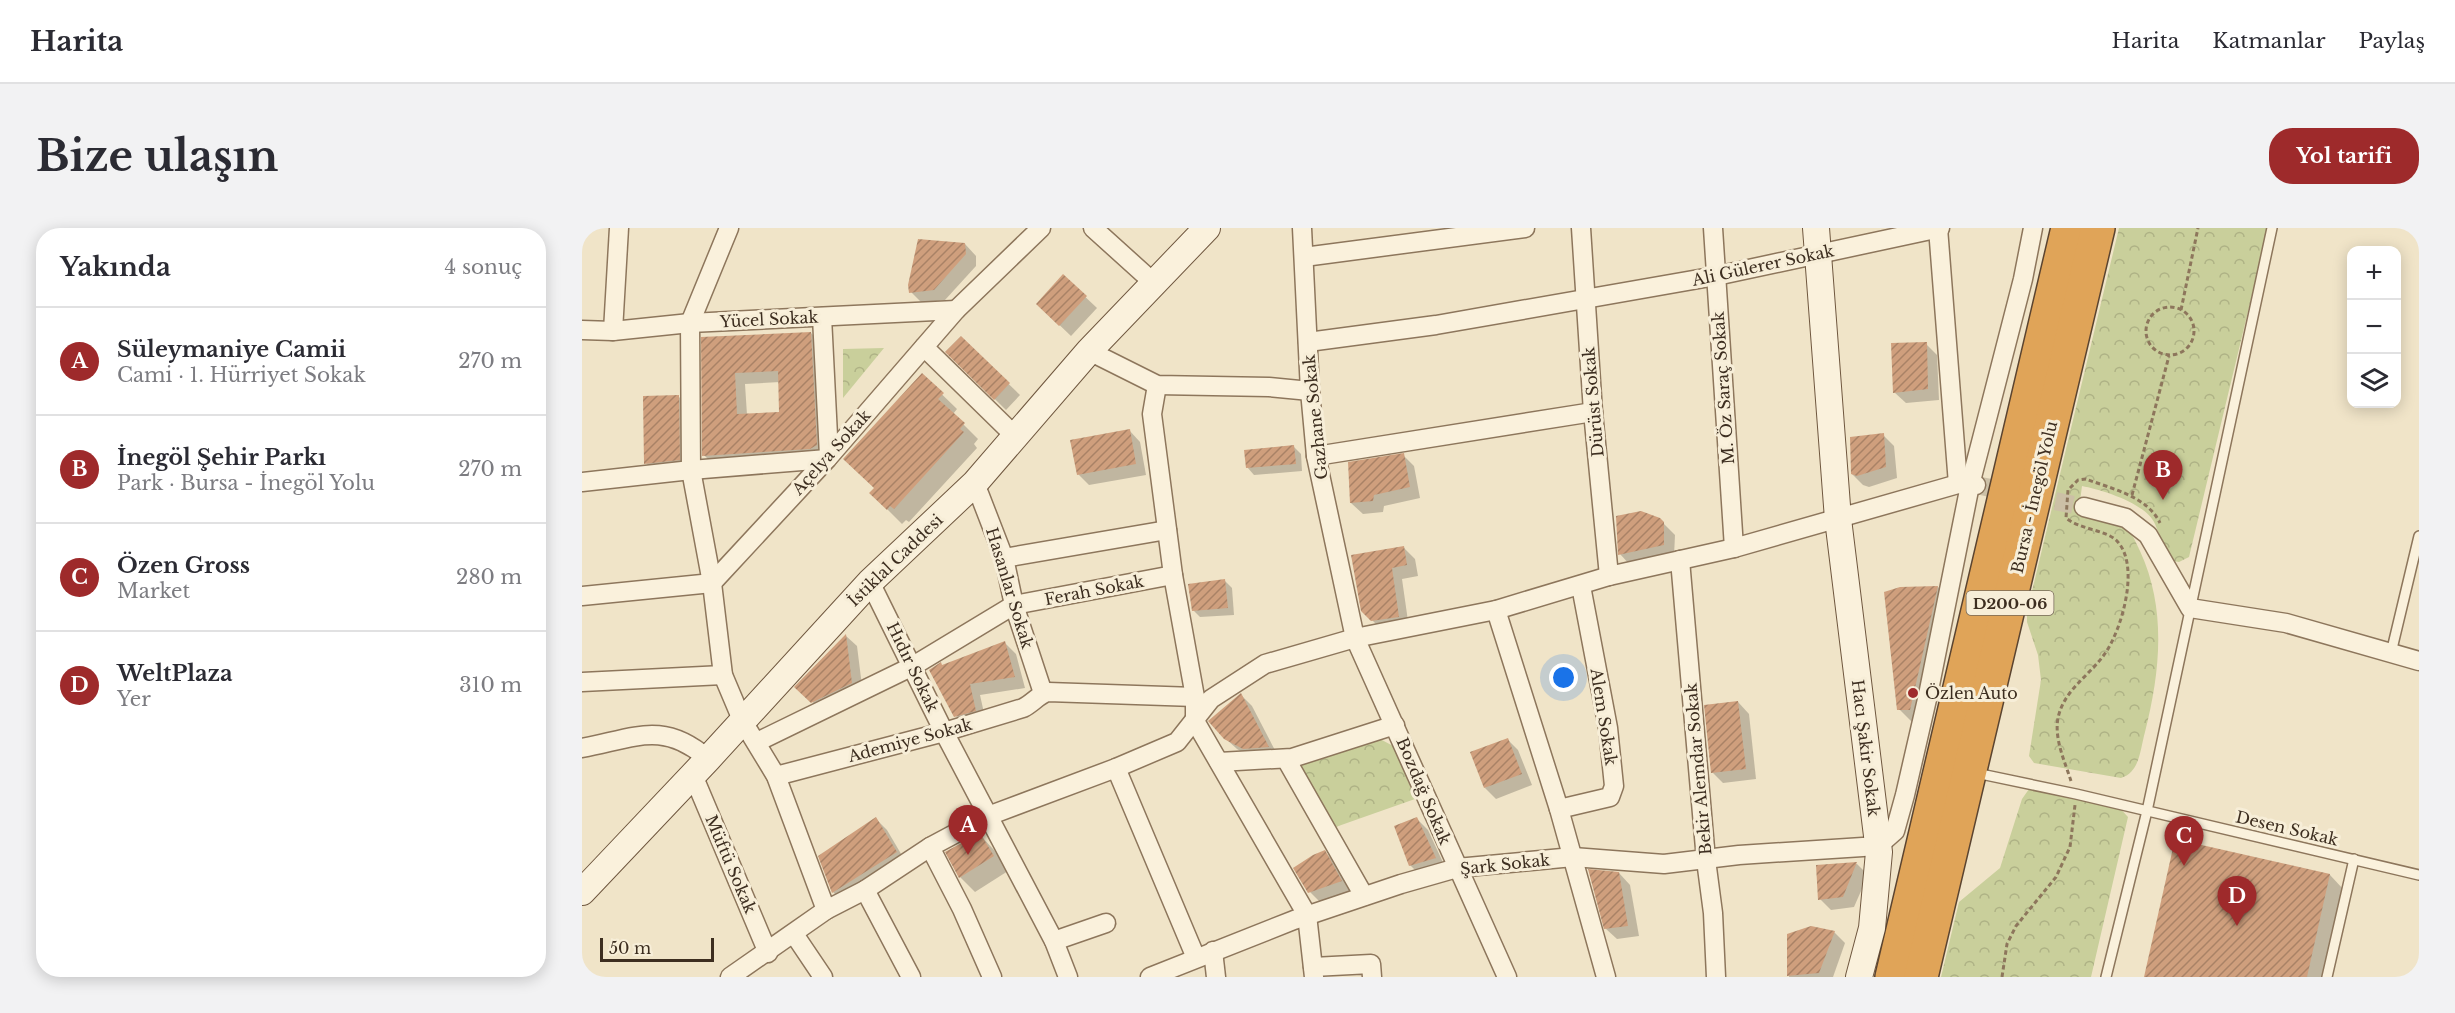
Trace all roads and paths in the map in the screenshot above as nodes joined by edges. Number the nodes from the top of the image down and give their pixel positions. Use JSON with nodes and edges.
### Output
{"nodes":[{"id":1,"x":619,"y":228,"type":"edge"},
{"id":2,"x":729,"y":228,"type":"edge"},
{"id":3,"x":1041,"y":228,"type":"edge"},
{"id":4,"x":1093,"y":228,"type":"edge"},
{"id":5,"x":1207,"y":228,"type":"edge"},
{"id":6,"x":1302,"y":228,"type":"edge"},
{"id":7,"x":1525,"y":228,"type":"edge"},
{"id":8,"x":1581,"y":228,"type":"edge"},
{"id":9,"x":1713,"y":228,"type":"edge"},
{"id":10,"x":1939,"y":228,"type":"edge"},
{"id":11,"x":2033,"y":228,"type":"edge"},
{"id":12,"x":2068,"y":228,"type":"edge"},
{"id":13,"x":2098,"y":228,"type":"edge"},
{"id":14,"x":2198,"y":228,"type":"edge"},
{"id":15,"x":2271,"y":228,"type":"edge"},
{"id":16,"x":1817,"y":240,"type":"edge"},
{"id":17,"x":1304,"y":257,"type":"junction"},
{"id":18,"x":1716,"y":276,"type":"junction"},
{"id":19,"x":1155,"y":284,"type":"junction"},
{"id":20,"x":1584,"y":299,"type":"junction"},
{"id":21,"x":956,"y":310,"type":"junction"},
{"id":22,"x":2181,"y":310,"type":"junction"},
{"id":23,"x":822,"y":317,"type":"junction"},
{"id":24,"x":690,"y":323,"type":"junction"},
{"id":25,"x":582,"y":330,"type":"edge"},
{"id":26,"x":613,"y":331,"type":"junction"},
{"id":27,"x":1308,"y":342,"type":"junction"},
{"id":28,"x":924,"y":347,"type":"junction"},
{"id":29,"x":1089,"y":351,"type":"junction"},
{"id":30,"x":2169,"y":356,"type":"junction"},
{"id":31,"x":1158,"y":385,"type":"junction"},
{"id":32,"x":1310,"y":391,"type":"junction"},
{"id":33,"x":1593,"y":412,"type":"junction"},
{"id":34,"x":1016,"y":436,"type":"junction"},
{"id":35,"x":1316,"y":456,"type":"junction"},
{"id":36,"x":828,"y":458,"type":"junction"},
{"id":37,"x":691,"y":470,"type":"junction"},
{"id":38,"x":582,"y":483,"type":"edge"},
{"id":39,"x":975,"y":483,"type":"junction"},
{"id":40,"x":1968,"y":484,"type":"junction"},
{"id":41,"x":2132,"y":495,"type":"junction"},
{"id":42,"x":2084,"y":507,"type":"tunnel mouth"},
{"id":43,"x":1838,"y":519,"type":"junction"},
{"id":44,"x":1167,"y":530,"type":"junction"},
{"id":45,"x":2162,"y":530,"type":"dead end"},
{"id":46,"x":2419,"y":536,"type":"edge"},
{"id":47,"x":1734,"y":548,"type":"junction"},
{"id":48,"x":1004,"y":558,"type":"junction"},
{"id":49,"x":1680,"y":561,"type":"junction"},
{"id":50,"x":1173,"y":575,"type":"junction"},
{"id":51,"x":1609,"y":576,"type":"junction"},
{"id":52,"x":870,"y":582,"type":"junction"},
{"id":53,"x":712,"y":583,"type":"junction"},
{"id":54,"x":1581,"y":585,"type":"junction"},
{"id":55,"x":582,"y":596,"type":"edge"},
{"id":56,"x":1014,"y":605,"type":"junction"},
{"id":57,"x":2190,"y":608,"type":"junction"},
{"id":58,"x":1496,"y":610,"type":"junction"},
{"id":59,"x":1355,"y":638,"type":"junction"},
{"id":60,"x":2391,"y":653,"type":"junction"},
{"id":61,"x":2419,"y":661,"type":"edge"},
{"id":62,"x":913,"y":666,"type":"junction"},
{"id":63,"x":723,"y":675,"type":"junction"},
{"id":64,"x":582,"y":682,"type":"edge"},
{"id":65,"x":1041,"y":694,"type":"junction"},
{"id":66,"x":1195,"y":697,"type":"junction"},
{"id":67,"x":742,"y":720,"type":"junction"},
{"id":68,"x":1195,"y":721,"type":"junction"},
{"id":69,"x":1395,"y":724,"type":"junction"},
{"id":70,"x":944,"y":732,"type":"junction"},
{"id":71,"x":757,"y":742,"type":"junction"},
{"id":72,"x":582,"y":748,"type":"edge"},
{"id":73,"x":1286,"y":759,"type":"junction"},
{"id":74,"x":1219,"y":762,"type":"junction"},
{"id":75,"x":701,"y":767,"type":"junction"},
{"id":76,"x":1116,"y":768,"type":"junction"},
{"id":77,"x":1970,"y":772,"type":"junction"},
{"id":78,"x":776,"y":776,"type":"junction"},
{"id":79,"x":2076,"y":794,"type":"junction"},
{"id":80,"x":1559,"y":809,"type":"junction"},
{"id":81,"x":2147,"y":811,"type":"junction"},
{"id":82,"x":988,"y":816,"type":"junction"},
{"id":83,"x":1878,"y":846,"type":"junction"},
{"id":84,"x":930,"y":847,"type":"junction"},
{"id":85,"x":1573,"y":857,"type":"junction"},
{"id":86,"x":2354,"y":859,"type":"junction"},
{"id":87,"x":1706,"y":860,"type":"junction"},
{"id":88,"x":1457,"y":868,"type":"junction"},
{"id":89,"x":2419,"y":875,"type":"edge"},
{"id":90,"x":865,"y":890,"type":"junction"},
{"id":91,"x":582,"y":892,"type":"edge"},
{"id":92,"x":1364,"y":896,"type":"junction"},
{"id":93,"x":826,"y":910,"type":"junction"},
{"id":94,"x":1307,"y":915,"type":"junction"},
{"id":95,"x":1106,"y":923,"type":"dead end"},
{"id":96,"x":794,"y":934,"type":"junction"},
{"id":97,"x":1054,"y":941,"type":"junction"},
{"id":98,"x":768,"y":953,"type":"junction"},
{"id":99,"x":1204,"y":954,"type":"junction"},
{"id":100,"x":1314,"y":972,"type":"edge"},
{"id":101,"x":732,"y":977,"type":"edge"},
{"id":102,"x":823,"y":977,"type":"edge"},
{"id":103,"x":911,"y":977,"type":"edge"},
{"id":104,"x":992,"y":977,"type":"edge"},
{"id":105,"x":1068,"y":977,"type":"edge"},
{"id":106,"x":1150,"y":977,"type":"edge"},
{"id":107,"x":1216,"y":977,"type":"edge"},
{"id":108,"x":1372,"y":977,"type":"edge"},
{"id":109,"x":1507,"y":977,"type":"edge"},
{"id":110,"x":1606,"y":977,"type":"edge"},
{"id":111,"x":1716,"y":977,"type":"edge"},
{"id":112,"x":1859,"y":977,"type":"edge"},
{"id":113,"x":1892,"y":977,"type":"edge"},
{"id":114,"x":1921,"y":977,"type":"edge"},
{"id":115,"x":2002,"y":977,"type":"edge"},
{"id":116,"x":2106,"y":977,"type":"edge"},
{"id":117,"x":2327,"y":977,"type":"edge"}],
"edges":[{"from":1,"to":26,"type":"street"},
{"from":2,"to":24,"type":"street"},
{"from":3,"to":21,"type":"street","name":"Açelya Sokak"},
{"from":4,"to":19,"type":"street"},
{"from":5,"to":19,"type":"main road","name":"İstiklal Caddesi"},
{"from":6,"to":17,"type":"street","name":"Gazhane Sokak"},
{"from":7,"to":17,"type":"street"},
{"from":8,"to":20,"type":"street","name":"Dürüst Sokak"},
{"from":9,"to":18,"type":"street","name":"M. Öz Saraç Sokak"},
{"from":10,"to":16,"type":"street","name":"Ali Gülerer Sokak"},
{"from":10,"to":40,"type":"street"},
{"from":11,"to":40,"type":"street"},
{"from":12,"to":113,"type":"highway","name":"Bursa - İnegöl Yolu","number":"D200-06"},
{"from":13,"to":77,"type":"highway","name":"Bursa - İnegöl Yolu","number":"D200-06"},
{"from":14,"to":22,"type":"path"},
{"from":15,"to":57,"type":"lane"},
{"from":16,"to":18,"type":"street","name":"Ali Gülerer Sokak"},
{"from":16,"to":43,"type":"main road","name":"Hacı Şakir Sokak"},
{"from":17,"to":27,"type":"street","name":"Gazhane Sokak"},
{"from":18,"to":20,"type":"street","name":"Ali Gülerer Sokak"},
{"from":18,"to":47,"type":"street","name":"M. Öz Saraç Sokak"},
{"from":19,"to":29,"type":"main road","name":"İstiklal Caddesi"},
{"from":20,"to":27,"type":"street","name":"Ali Gülerer Sokak"},
{"from":20,"to":33,"type":"street","name":"Dürüst Sokak"},
{"from":21,"to":23,"type":"street","name":"Yücel Sokak"},
{"from":21,"to":28,"type":"street","name":"Açelya Sokak"},
{"from":22,"to":30,"type":"path"},
{"from":22,"to":30,"type":"path"},
{"from":23,"to":24,"type":"street","name":"Yücel Sokak"},
{"from":23,"to":36,"type":"street"},
{"from":24,"to":26,"type":"street","name":"Yücel Sokak"},
{"from":24,"to":37,"type":"street"},
{"from":25,"to":26,"type":"street","name":"Yücel Sokak"},
{"from":27,"to":32,"type":"street","name":"Gazhane Sokak"},
{"from":28,"to":34,"type":"street"},
{"from":28,"to":36,"type":"street","name":"Açelya Sokak"},
{"from":29,"to":31,"type":"street"},
{"from":29,"to":34,"type":"main road","name":"İstiklal Caddesi"},
{"from":30,"to":41,"type":"path"},
{"from":31,"to":32,"type":"street"},
{"from":31,"to":44,"type":"street"},
{"from":32,"to":35,"type":"street","name":"Gazhane Sokak"},
{"from":33,"to":35,"type":"street"},
{"from":33,"to":51,"type":"street","name":"Dürüst Sokak"},
{"from":34,"to":39,"type":"main road","name":"İstiklal Caddesi"},
{"from":35,"to":59,"type":"street","name":"Gazhane Sokak"},
{"from":36,"to":37,"type":"street"},
{"from":36,"to":53,"type":"street","name":"Açelya Sokak"},
{"from":37,"to":38,"type":"street"},
{"from":37,"to":53,"type":"street"},
{"from":39,"to":48,"type":"street","name":"Hasanlar Sokak"},
{"from":39,"to":52,"type":"main road","name":"İstiklal Caddesi"},
{"from":40,"to":43,"type":"street"},
{"from":40,"to":83,"type":"street"},
{"from":41,"to":45,"type":"path"},
{"from":41,"to":79,"type":"path"},
{"from":42,"to":57,"type":"street"},
{"from":43,"to":47,"type":"street"},
{"from":43,"to":83,"type":"main road","name":"Hacı Şakir Sokak"},
{"from":44,"to":48,"type":"street"},
{"from":44,"to":50,"type":"street"},
{"from":46,"to":60,"type":"lane"},
{"from":47,"to":49,"type":"street"},
{"from":48,"to":56,"type":"street","name":"Hasanlar Sokak"},
{"from":49,"to":51,"type":"street"},
{"from":49,"to":87,"type":"street","name":"Bekir Alemdar Sokak"},
{"from":50,"to":56,"type":"street","name":"Ferah Sokak"},
{"from":50,"to":66,"type":"street"},
{"from":51,"to":54,"type":"street"},
{"from":52,"to":62,"type":"street","name":"Hıdır Sokak"},
{"from":52,"to":67,"type":"main road","name":"İstiklal Caddesi"},
{"from":53,"to":55,"type":"street"},
{"from":53,"to":63,"type":"street"},
{"from":54,"to":58,"type":"street"},
{"from":54,"to":80,"type":"street","name":"Alem Sokak"},
{"from":56,"to":62,"type":"street"},
{"from":56,"to":65,"type":"street","name":"Hasanlar Sokak"},
{"from":57,"to":60,"type":"street"},
{"from":57,"to":81,"type":"lane"},
{"from":58,"to":59,"type":"street"},
{"from":58,"to":80,"type":"street"},
{"from":59,"to":68,"type":"street"},
{"from":59,"to":69,"type":"street","name":"Bozdağ Sokak"},
{"from":60,"to":61,"type":"street"},
{"from":62,"to":70,"type":"street","name":"Hıdır Sokak"},
{"from":62,"to":71,"type":"street"},
{"from":63,"to":64,"type":"street"},
{"from":63,"to":67,"type":"street"},
{"from":65,"to":66,"type":"street"},
{"from":65,"to":70,"type":"street","name":"Ademiye Sokak"},
{"from":66,"to":68,"type":"street"},
{"from":67,"to":71,"type":"street"},
{"from":67,"to":75,"type":"main road","name":"İstiklal Caddesi"},
{"from":68,"to":74,"type":"street"},
{"from":68,"to":76,"type":"street"},
{"from":69,"to":73,"type":"street"},
{"from":69,"to":88,"type":"street","name":"Bozdağ Sokak"},
{"from":70,"to":78,"type":"street","name":"Ademiye Sokak"},
{"from":70,"to":82,"type":"street","name":"Hıdır Sokak"},
{"from":71,"to":78,"type":"street"},
{"from":72,"to":75,"type":"street"},
{"from":73,"to":74,"type":"street"},
{"from":73,"to":92,"type":"street"},
{"from":74,"to":94,"type":"street"},
{"from":75,"to":91,"type":"main road","name":"İstiklal Caddesi"},
{"from":75,"to":98,"type":"street","name":"Müftü Sokak"},
{"from":76,"to":82,"type":"street"},
{"from":76,"to":99,"type":"street"},
{"from":77,"to":79,"type":"lane","name":"Desen Sokak"},
{"from":77,"to":114,"type":"highway","name":"Bursa - İnegöl Yolu","number":"D200-06"},
{"from":78,"to":93,"type":"street"},
{"from":79,"to":81,"type":"lane","name":"Desen Sokak"},
{"from":79,"to":115,"type":"path"},
{"from":80,"to":85,"type":"street"},
{"from":81,"to":86,"type":"lane","name":"Desen Sokak"},
{"from":81,"to":116,"type":"lane"},
{"from":82,"to":84,"type":"street"},
{"from":82,"to":97,"type":"street","name":"Hıdır Sokak"},
{"from":83,"to":87,"type":"street","name":"Şark Sokak"},
{"from":83,"to":112,"type":"main road","name":"Hacı Şakir Sokak"},
{"from":84,"to":90,"type":"street"},
{"from":84,"to":104,"type":"street"},
{"from":85,"to":87,"type":"street","name":"Şark Sokak"},
{"from":85,"to":88,"type":"street","name":"Şark Sokak"},
{"from":85,"to":110,"type":"street"},
{"from":86,"to":89,"type":"lane","name":"Desen Sokak"},
{"from":86,"to":117,"type":"lane"},
{"from":87,"to":111,"type":"street","name":"Bekir Alemdar Sokak"},
{"from":88,"to":92,"type":"street","name":"Şark Sokak"},
{"from":88,"to":109,"type":"street","name":"Bozdağ Sokak"},
{"from":90,"to":93,"type":"street"},
{"from":90,"to":103,"type":"street"},
{"from":92,"to":94,"type":"street","name":"Şark Sokak"},
{"from":93,"to":96,"type":"street"},
{"from":94,"to":99,"type":"street","name":"Şark Sokak"},
{"from":94,"to":100,"type":"street"},
{"from":95,"to":97,"type":"street"},
{"from":96,"to":98,"type":"street"},
{"from":96,"to":102,"type":"street"},
{"from":97,"to":105,"type":"street","name":"Hıdır Sokak"},
{"from":98,"to":101,"type":"street"},
{"from":99,"to":106,"type":"street","name":"Şark Sokak"},
{"from":99,"to":107,"type":"street"},
{"from":100,"to":108,"type":"street"}]}
